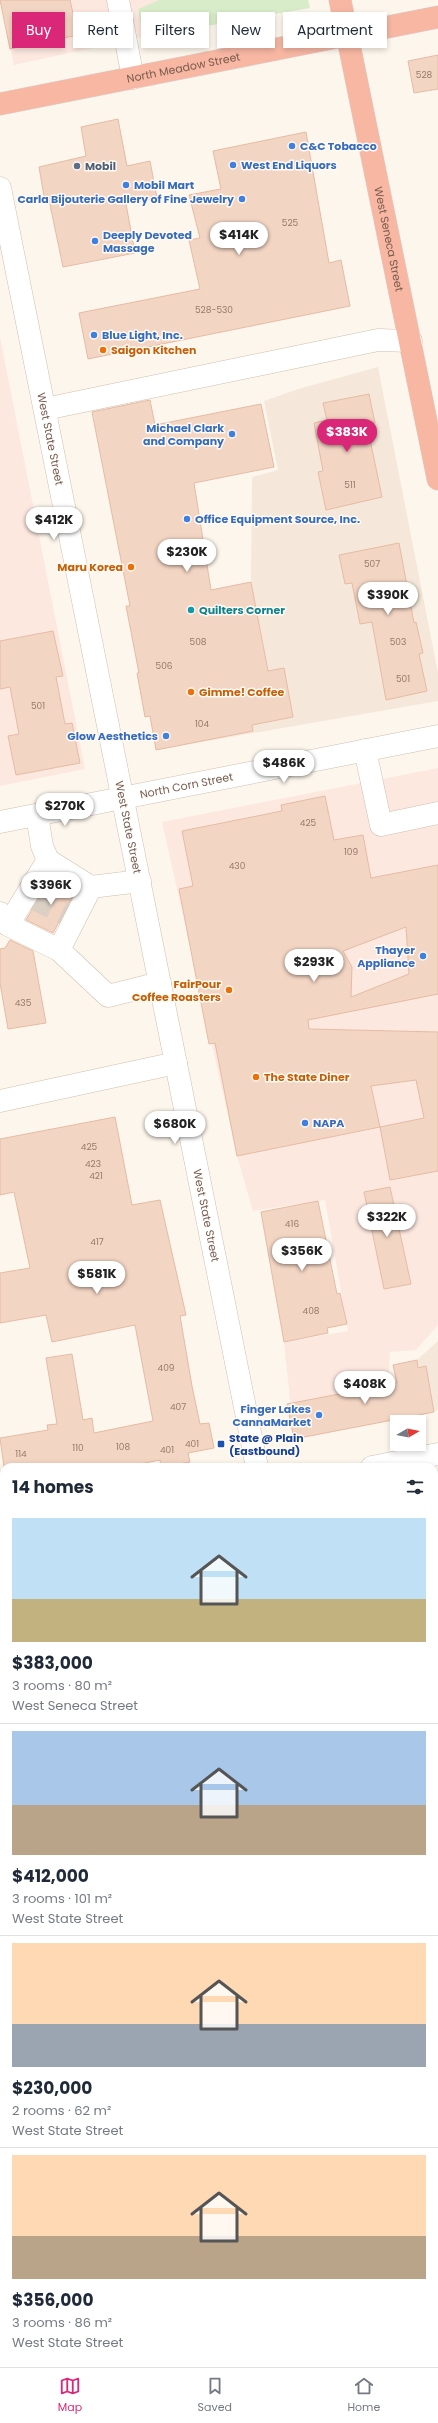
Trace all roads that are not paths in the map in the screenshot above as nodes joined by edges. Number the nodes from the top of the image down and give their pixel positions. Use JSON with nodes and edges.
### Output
{"nodes":[{"id":1,"x":118,"y":0,"type":"edge"},
{"id":2,"x":340,"y":0,"type":"edge"},
{"id":3,"x":342,"y":12,"type":"edge"},
{"id":4,"x":438,"y":18,"type":"edge"},
{"id":5,"x":387,"y":28,"type":"edge"},
{"id":6,"x":286,"y":48,"type":"edge"},
{"id":7,"x":350,"y":48,"type":"edge"},
{"id":8,"x":133,"y":78,"type":"junction"},
{"id":9,"x":0,"y":104,"type":"edge"},
{"id":10,"x":0,"y":188,"type":"edge"},
{"id":11,"x":411,"y":340,"type":"junction"},
{"id":12,"x":45,"y":408,"type":"junction"},
{"id":13,"x":438,"y":479,"type":"edge"},
{"id":14,"x":438,"y":736,"type":"edge"},
{"id":15,"x":365,"y":750,"type":"junction"},
{"id":16,"x":123,"y":798,"type":"junction"},
{"id":17,"x":438,"y":813,"type":"edge"},
{"id":18,"x":37,"y":815,"type":"junction"},
{"id":19,"x":0,"y":822,"type":"edge"},
{"id":20,"x":48,"y":860,"type":"junction"},
{"id":21,"x":140,"y":881,"type":"junction"},
{"id":22,"x":91,"y":887,"type":"junction"},
{"id":23,"x":4,"y":919,"type":"edge"},
{"id":24,"x":59,"y":950,"type":"junction"},
{"id":25,"x":160,"y":982,"type":"junction"},
{"id":26,"x":176,"y":1063,"type":"junction"},
{"id":27,"x":0,"y":1101,"type":"edge"},
{"id":28,"x":438,"y":1454,"type":"edge"},
{"id":29,"x":256,"y":1463,"type":"edge"},
{"id":30,"x":392,"y":1463,"type":"edge"}],
"edges":[{"from":1,"to":8,"type":"street"},
{"from":2,"to":3,"type":"highway","name":"West Seneca Street"},
{"from":4,"to":5,"type":"highway","name":"North Meadow Street"},
{"from":6,"to":8,"type":"highway","name":"North Meadow Street"},
{"from":7,"to":11,"type":"highway","name":"West Seneca Street"},
{"from":8,"to":9,"type":"highway","name":"North Meadow Street"},
{"from":10,"to":12,"type":"street","name":"West State Street"},
{"from":11,"to":12,"type":"street"},
{"from":11,"to":13,"type":"highway","name":"West Seneca Street"},
{"from":12,"to":16,"type":"street","name":"West State Street"},
{"from":14,"to":15,"type":"street","name":"North Corn Street"},
{"from":15,"to":16,"type":"street","name":"North Corn Street"},
{"from":15,"to":17,"type":"street"},
{"from":16,"to":18,"type":"street","name":"North Corn Street"},
{"from":16,"to":21,"type":"street","name":"West State Street"},
{"from":18,"to":19,"type":"street","name":"North Corn Street"},
{"from":18,"to":20,"type":"street"},
{"from":20,"to":22,"type":"street"},
{"from":20,"to":23,"type":"street"},
{"from":21,"to":22,"type":"street"},
{"from":21,"to":25,"type":"street","name":"West State Street"},
{"from":22,"to":24,"type":"street"},
{"from":23,"to":24,"type":"street"},
{"from":24,"to":25,"type":"street"},
{"from":25,"to":26,"type":"street","name":"West State Street"},
{"from":26,"to":27,"type":"street"},
{"from":26,"to":29,"type":"street","name":"West State Street"},
{"from":28,"to":30,"type":"street"}]}
